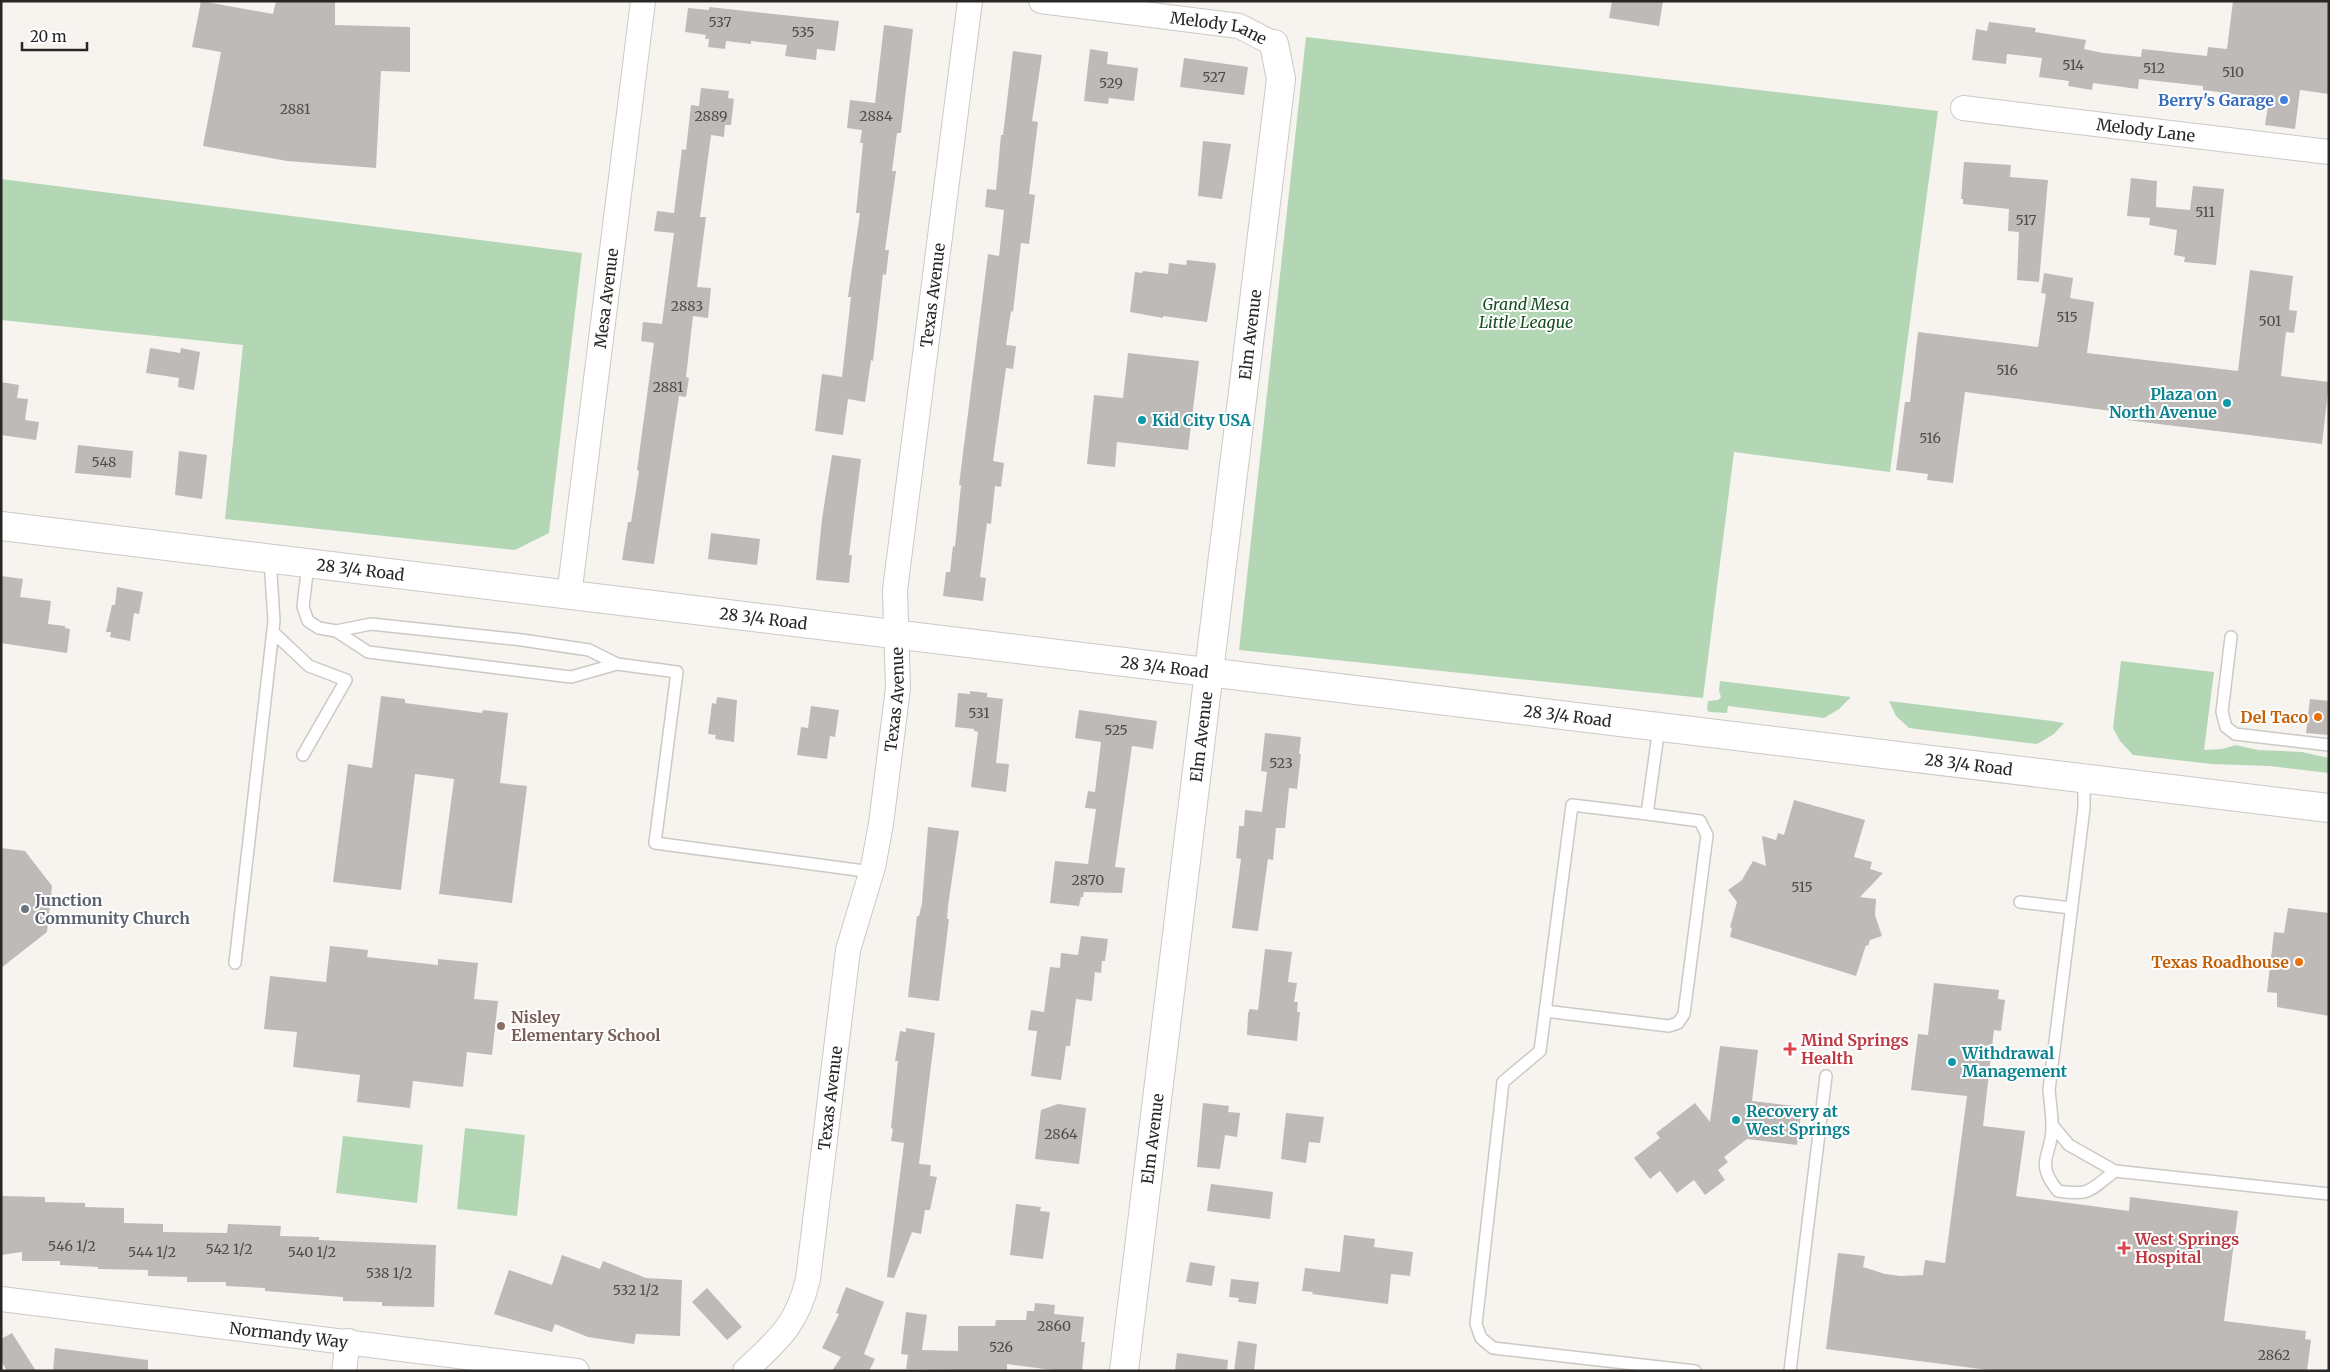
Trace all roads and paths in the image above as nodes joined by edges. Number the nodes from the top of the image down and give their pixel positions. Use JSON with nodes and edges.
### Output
{"nodes":[{"id":1,"x":643,"y":1,"type":"edge"},
{"id":2,"x":970,"y":1,"type":"edge"},
{"id":3,"x":1041,"y":1,"type":"edge"},
{"id":4,"x":1274,"y":44,"type":"joint"},
{"id":5,"x":1963,"y":108,"type":"dead end"},
{"id":6,"x":2329,"y":152,"type":"edge"},
{"id":7,"x":1,"y":526,"type":"edge"},
{"id":8,"x":270,"y":559,"type":"junction"},
{"id":9,"x":308,"y":564,"type":"junction"},
{"id":10,"x":569,"y":596,"type":"junction"},
{"id":11,"x":336,"y":631,"type":"junction"},
{"id":12,"x":272,"y":632,"type":"junction"},
{"id":13,"x":896,"y":635,"type":"junction"},
{"id":14,"x":2230,"y":637,"type":"dead end"},
{"id":15,"x":617,"y":664,"type":"junction"},
{"id":16,"x":1208,"y":673,"type":"junction"},
{"id":17,"x":1659,"y":726,"type":"junction"},
{"id":18,"x":2329,"y":745,"type":"edge"},
{"id":19,"x":304,"y":755,"type":"dead end"},
{"id":20,"x":2084,"y":778,"type":"junction"},
{"id":21,"x":2329,"y":808,"type":"edge"},
{"id":22,"x":1647,"y":814,"type":"junction"},
{"id":23,"x":872,"y":872,"type":"junction"},
{"id":24,"x":2020,"y":902,"type":"dead end"},
{"id":25,"x":2072,"y":908,"type":"junction"},
{"id":26,"x":235,"y":963,"type":"dead end"},
{"id":27,"x":1545,"y":1011,"type":"junction"},
{"id":28,"x":1826,"y":1076,"type":"dead end"},
{"id":29,"x":2053,"y":1126,"type":"junction"},
{"id":30,"x":2115,"y":1172,"type":"junction"},
{"id":31,"x":2329,"y":1194,"type":"edge"},
{"id":32,"x":1,"y":1299,"type":"edge"},
{"id":33,"x":348,"y":1341,"type":"junction"},
{"id":34,"x":344,"y":1371,"type":"edge"},
{"id":35,"x":577,"y":1371,"type":"edge"},
{"id":36,"x":745,"y":1371,"type":"edge"},
{"id":37,"x":1124,"y":1371,"type":"edge"},
{"id":38,"x":1695,"y":1371,"type":"edge"},
{"id":39,"x":1790,"y":1371,"type":"edge"}],
"edges":[{"from":1,"to":10,"type":"street","name":"Mesa Avenue"},
{"from":2,"to":13,"type":"street","name":"Texas Avenue"},
{"from":3,"to":4,"type":"street","name":"Melody Lane"},
{"from":4,"to":16,"type":"street","name":"Elm Avenue"},
{"from":5,"to":6,"type":"street","name":"Melody Lane"},
{"from":7,"to":8,"type":"street","name":"28 3/4 Road"},
{"from":8,"to":9,"type":"street","name":"28 3/4 Road"},
{"from":8,"to":12,"type":"lane"},
{"from":9,"to":10,"type":"street","name":"28 3/4 Road"},
{"from":9,"to":11,"type":"lane"},
{"from":10,"to":13,"type":"street","name":"28 3/4 Road"},
{"from":11,"to":15,"type":"lane"},
{"from":11,"to":15,"type":"lane"},
{"from":12,"to":19,"type":"lane"},
{"from":12,"to":26,"type":"lane"},
{"from":13,"to":16,"type":"street","name":"28 3/4 Road"},
{"from":13,"to":23,"type":"street","name":"Texas Avenue"},
{"from":14,"to":18,"type":"lane"},
{"from":15,"to":23,"type":"lane"},
{"from":16,"to":17,"type":"street","name":"28 3/4 Road"},
{"from":16,"to":37,"type":"street","name":"Elm Avenue"},
{"from":17,"to":20,"type":"street","name":"28 3/4 Road"},
{"from":17,"to":22,"type":"lane"},
{"from":20,"to":21,"type":"street","name":"28 3/4 Road"},
{"from":20,"to":25,"type":"lane"},
{"from":22,"to":27,"type":"lane"},
{"from":22,"to":27,"type":"lane"},
{"from":23,"to":36,"type":"street","name":"Texas Avenue"},
{"from":24,"to":25,"type":"lane"},
{"from":25,"to":29,"type":"lane"},
{"from":27,"to":38,"type":"lane"},
{"from":28,"to":39,"type":"lane"},
{"from":29,"to":30,"type":"lane"},
{"from":29,"to":30,"type":"lane"},
{"from":30,"to":31,"type":"lane"},
{"from":32,"to":33,"type":"street","name":"Normandy Way"},
{"from":33,"to":34,"type":"street"},
{"from":33,"to":35,"type":"street","name":"Normandy Way"}]}
